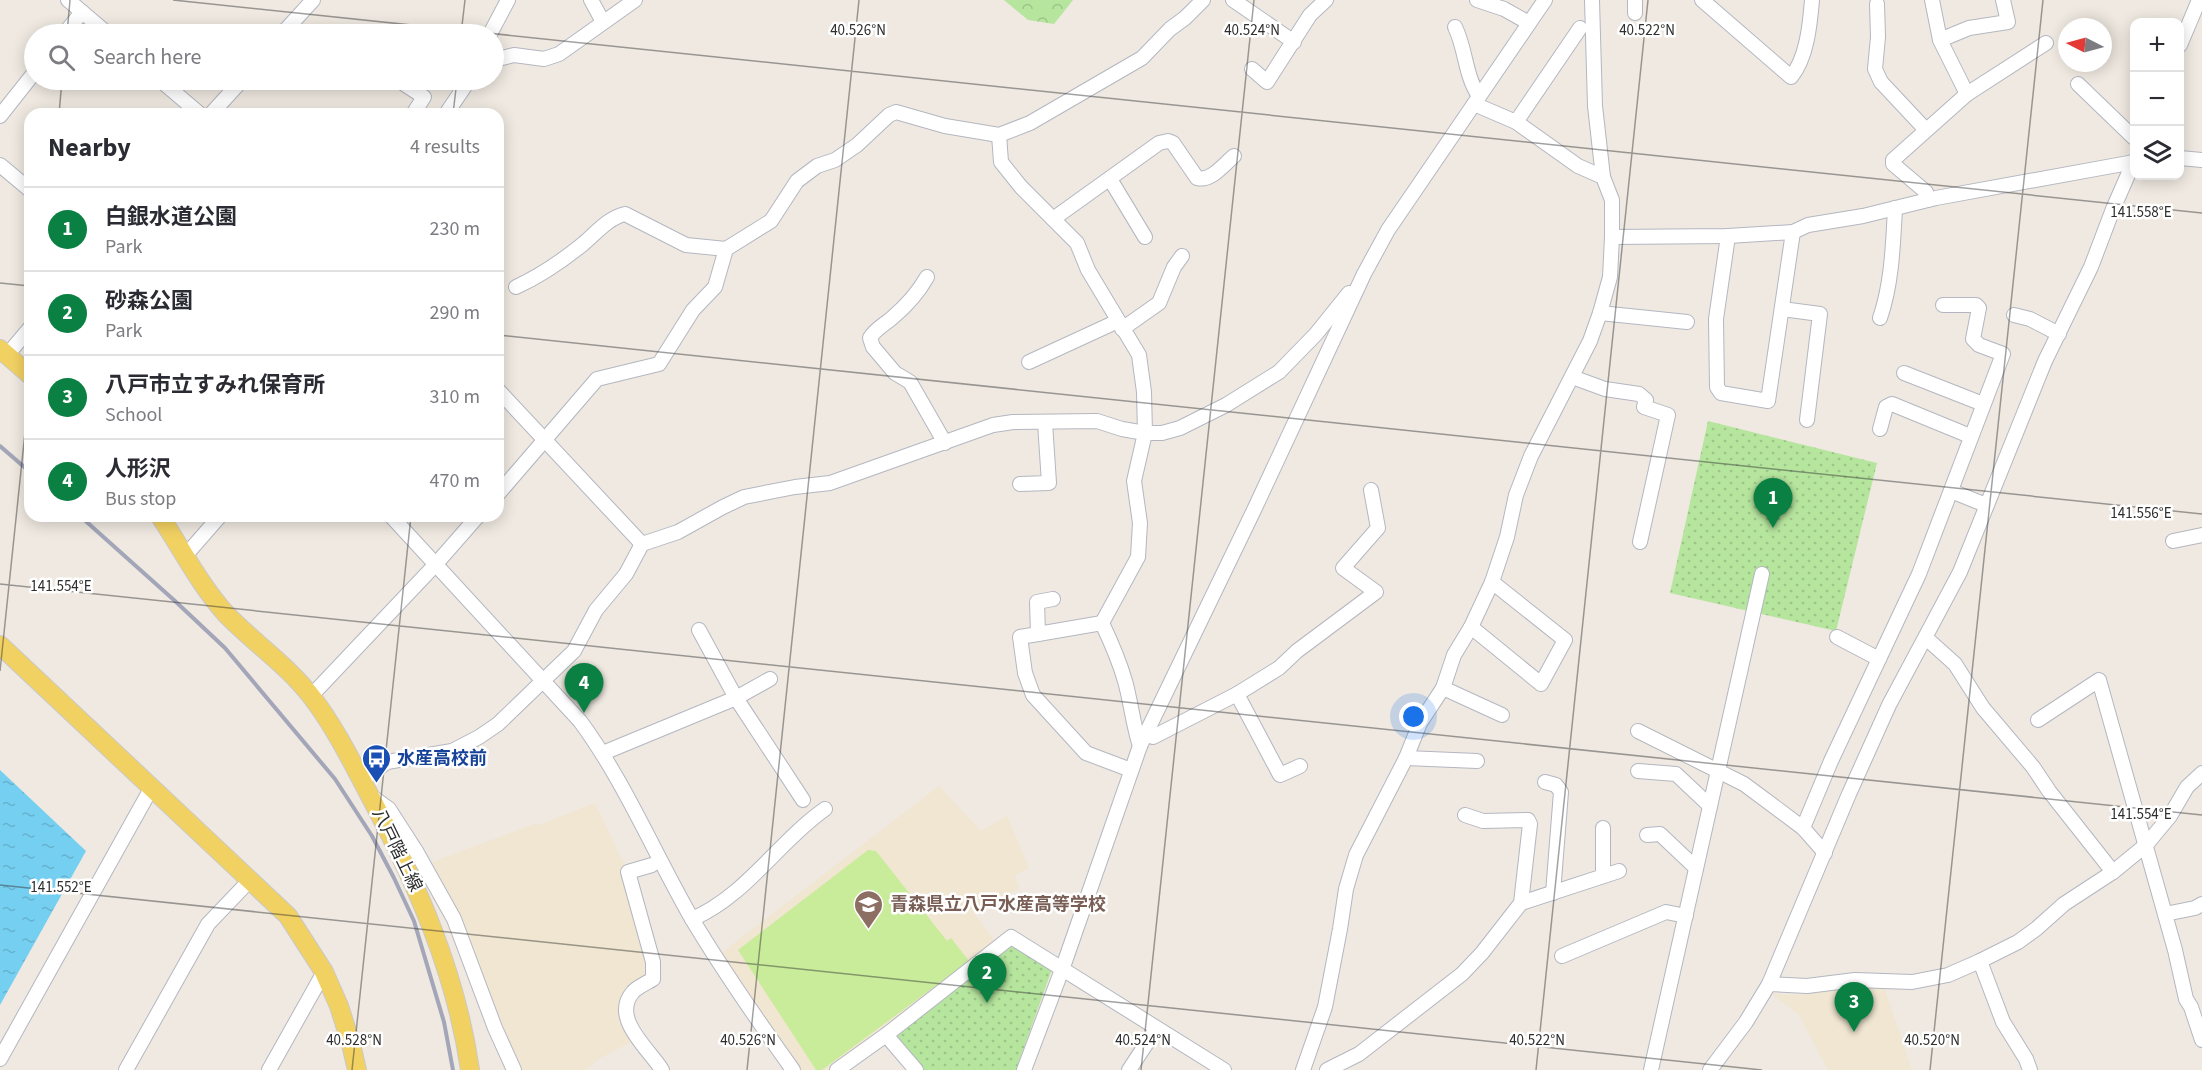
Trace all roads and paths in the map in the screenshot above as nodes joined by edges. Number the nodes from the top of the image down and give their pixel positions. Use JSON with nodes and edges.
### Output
{"nodes":[{"id":1,"x":68,"y":0,"type":"edge"},
{"id":2,"x":313,"y":0,"type":"edge"},
{"id":3,"x":508,"y":0,"type":"edge"},
{"id":4,"x":591,"y":0,"type":"edge"},
{"id":5,"x":635,"y":0,"type":"edge"},
{"id":6,"x":1203,"y":0,"type":"edge"},
{"id":7,"x":1233,"y":0,"type":"edge"},
{"id":8,"x":1326,"y":0,"type":"edge"},
{"id":9,"x":1477,"y":0,"type":"edge"},
{"id":10,"x":1545,"y":0,"type":"edge"},
{"id":11,"x":1592,"y":0,"type":"edge"},
{"id":12,"x":1702,"y":0,"type":"edge"},
{"id":13,"x":1812,"y":0,"type":"edge"},
{"id":14,"x":1932,"y":0,"type":"edge"},
{"id":15,"x":2003,"y":0,"type":"edge"},
{"id":16,"x":2199,"y":0,"type":"edge"},
{"id":17,"x":1877,"y":4,"type":"dead end"},
{"id":18,"x":82,"y":12,"type":"junction"},
{"id":19,"x":603,"y":22,"type":"junction"},
{"id":20,"x":1529,"y":23,"type":"junction"},
{"id":21,"x":72,"y":24,"type":"edge"},
{"id":22,"x":96,"y":24,"type":"edge"},
{"id":23,"x":291,"y":24,"type":"edge"},
{"id":24,"x":495,"y":24,"type":"edge"},
{"id":25,"x":1455,"y":27,"type":"dead end"},
{"id":26,"x":1580,"y":28,"type":"dead end"},
{"id":27,"x":2184,"y":36,"type":"edge"},
{"id":28,"x":1940,"y":40,"type":"junction"},
{"id":29,"x":1294,"y":42,"type":"junction"},
{"id":30,"x":2046,"y":43,"type":"dead end"},
{"id":31,"x":504,"y":58,"type":"edge"},
{"id":32,"x":1252,"y":69,"type":"dead end"},
{"id":33,"x":2078,"y":84,"type":"dead end"},
{"id":34,"x":24,"y":85,"type":"edge"},
{"id":35,"x":172,"y":90,"type":"edge"},
{"id":36,"x":233,"y":90,"type":"edge"},
{"id":37,"x":413,"y":90,"type":"edge"},
{"id":38,"x":464,"y":90,"type":"edge"},
{"id":39,"x":1967,"y":94,"type":"junction"},
{"id":40,"x":1477,"y":100,"type":"junction"},
{"id":41,"x":193,"y":108,"type":"edge"},
{"id":42,"x":216,"y":108,"type":"edge"},
{"id":43,"x":417,"y":108,"type":"edge"},
{"id":44,"x":455,"y":108,"type":"edge"},
{"id":45,"x":0,"y":117,"type":"edge"},
{"id":46,"x":1516,"y":122,"type":"junction"},
{"id":47,"x":1926,"y":130,"type":"junction"},
{"id":48,"x":2130,"y":134,"type":"edge"},
{"id":49,"x":999,"y":135,"type":"junction"},
{"id":50,"x":1234,"y":156,"type":"dead end"},
{"id":51,"x":2184,"y":158,"type":"edge"},
{"id":52,"x":2202,"y":160,"type":"edge"},
{"id":53,"x":2130,"y":162,"type":"edge"},
{"id":54,"x":0,"y":165,"type":"edge"},
{"id":55,"x":2130,"y":170,"type":"edge"},
{"id":56,"x":1603,"y":177,"type":"junction"},
{"id":57,"x":1110,"y":179,"type":"junction"},
{"id":58,"x":24,"y":185,"type":"edge"},
{"id":59,"x":1928,"y":200,"type":"junction"},
{"id":60,"x":1895,"y":208,"type":"junction"},
{"id":61,"x":1053,"y":219,"type":"junction"},
{"id":62,"x":1793,"y":232,"type":"junction"},
{"id":63,"x":1145,"y":237,"type":"dead end"},
{"id":64,"x":1612,"y":237,"type":"junction"},
{"id":65,"x":1728,"y":237,"type":"junction"},
{"id":66,"x":726,"y":249,"type":"junction"},
{"id":67,"x":1182,"y":256,"type":"dead end"},
{"id":68,"x":1364,"y":274,"type":"junction"},
{"id":69,"x":927,"y":277,"type":"dead end"},
{"id":70,"x":516,"y":287,"type":"dead end"},
{"id":71,"x":1943,"y":305,"type":"dead end"},
{"id":72,"x":1782,"y":309,"type":"junction"},
{"id":73,"x":1600,"y":313,"type":"junction"},
{"id":74,"x":2014,"y":315,"type":"dead end"},
{"id":75,"x":1880,"y":318,"type":"dead end"},
{"id":76,"x":1687,"y":322,"type":"dead end"},
{"id":77,"x":1120,"y":325,"type":"junction"},
{"id":78,"x":24,"y":333,"type":"edge"},
{"id":79,"x":2059,"y":334,"type":"junction"},
{"id":80,"x":3,"y":352,"type":"edge"},
{"id":81,"x":1029,"y":362,"type":"dead end"},
{"id":82,"x":24,"y":370,"type":"edge"},
{"id":83,"x":1904,"y":373,"type":"dead end"},
{"id":84,"x":1572,"y":377,"type":"junction"},
{"id":85,"x":504,"y":396,"type":"edge"},
{"id":86,"x":1983,"y":404,"type":"junction"},
{"id":87,"x":1807,"y":420,"type":"dead end"},
{"id":88,"x":1045,"y":423,"type":"junction"},
{"id":89,"x":1880,"y":429,"type":"dead end"},
{"id":90,"x":1145,"y":433,"type":"junction"},
{"id":91,"x":1971,"y":436,"type":"junction"},
{"id":92,"x":545,"y":440,"type":"junction"},
{"id":93,"x":945,"y":443,"type":"junction"},
{"id":94,"x":1020,"y":484,"type":"dead end"},
{"id":95,"x":504,"y":487,"type":"edge"},
{"id":96,"x":1371,"y":490,"type":"dead end"},
{"id":97,"x":1951,"y":491,"type":"junction"},
{"id":98,"x":1986,"y":505,"type":"junction"},
{"id":99,"x":164,"y":522,"type":"edge"},
{"id":100,"x":214,"y":522,"type":"edge"},
{"id":101,"x":397,"y":522,"type":"edge"},
{"id":102,"x":473,"y":522,"type":"edge"},
{"id":103,"x":2202,"y":535,"type":"edge"},
{"id":104,"x":2173,"y":541,"type":"dead end"},
{"id":105,"x":1640,"y":542,"type":"dead end"},
{"id":106,"x":642,"y":544,"type":"junction"},
{"id":107,"x":185,"y":556,"type":"junction"},
{"id":108,"x":436,"y":564,"type":"junction"},
{"id":109,"x":1762,"y":574,"type":"dead end"},
{"id":110,"x":1492,"y":582,"type":"junction"},
{"id":111,"x":1053,"y":599,"type":"dead end"},
{"id":112,"x":1102,"y":623,"type":"junction"},
{"id":113,"x":1470,"y":627,"type":"junction"},
{"id":114,"x":699,"y":630,"type":"dead end"},
{"id":115,"x":1038,"y":634,"type":"junction"},
{"id":116,"x":1836,"y":637,"type":"dead end"},
{"id":117,"x":1926,"y":638,"type":"junction"},
{"id":118,"x":0,"y":645,"type":"edge"},
{"id":119,"x":1879,"y":659,"type":"junction"},
{"id":120,"x":770,"y":679,"type":"dead end"},
{"id":121,"x":542,"y":681,"type":"junction"},
{"id":122,"x":1443,"y":688,"type":"junction"},
{"id":123,"x":1237,"y":694,"type":"junction"},
{"id":124,"x":310,"y":696,"type":"junction"},
{"id":125,"x":736,"y":698,"type":"junction"},
{"id":126,"x":1502,"y":715,"type":"dead end"},
{"id":127,"x":2037,"y":720,"type":"dead end"},
{"id":128,"x":1638,"y":731,"type":"dead end"},
{"id":129,"x":1143,"y":740,"type":"junction"},
{"id":130,"x":603,"y":753,"type":"junction"},
{"id":131,"x":1406,"y":758,"type":"junction"},
{"id":132,"x":1477,"y":760,"type":"dead end"},
{"id":133,"x":1300,"y":766,"type":"dead end"},
{"id":134,"x":1131,"y":770,"type":"junction"},
{"id":135,"x":1638,"y":771,"type":"dead end"},
{"id":136,"x":1718,"y":771,"type":"junction"},
{"id":137,"x":2202,"y":773,"type":"edge"},
{"id":138,"x":1545,"y":782,"type":"dead end"},
{"id":139,"x":152,"y":787,"type":"junction"},
{"id":140,"x":366,"y":788,"type":"junction"},
{"id":141,"x":803,"y":800,"type":"dead end"},
{"id":142,"x":1710,"y":806,"type":"junction"},
{"id":143,"x":825,"y":809,"type":"dead end"},
{"id":144,"x":1465,"y":814,"type":"dead end"},
{"id":145,"x":1603,"y":828,"type":"dead end"},
{"id":146,"x":1803,"y":828,"type":"junction"},
{"id":147,"x":1647,"y":835,"type":"dead end"},
{"id":148,"x":2146,"y":845,"type":"junction"},
{"id":149,"x":1825,"y":853,"type":"junction"},
{"id":150,"x":652,"y":865,"type":"dead end"},
{"id":151,"x":1696,"y":868,"type":"junction"},
{"id":152,"x":1619,"y":871,"type":"dead end"},
{"id":153,"x":2114,"y":872,"type":"junction"},
{"id":154,"x":1603,"y":876,"type":"junction"},
{"id":155,"x":251,"y":879,"type":"junction"},
{"id":156,"x":1553,"y":893,"type":"junction"},
{"id":157,"x":1521,"y":903,"type":"junction"},
{"id":158,"x":2202,"y":904,"type":"edge"},
{"id":159,"x":2165,"y":914,"type":"junction"},
{"id":160,"x":1686,"y":916,"type":"junction"},
{"id":161,"x":692,"y":919,"type":"junction"},
{"id":162,"x":1562,"y":956,"type":"dead end"},
{"id":163,"x":1980,"y":961,"type":"junction"},
{"id":164,"x":1063,"y":967,"type":"junction"},
{"id":165,"x":324,"y":972,"type":"junction"},
{"id":166,"x":1769,"y":984,"type":"junction"},
{"id":167,"x":1156,"y":1029,"type":"junction"},
{"id":168,"x":886,"y":1035,"type":"junction"},
{"id":169,"x":2202,"y":1040,"type":"edge"},
{"id":170,"x":0,"y":1059,"type":"edge"},
{"id":171,"x":1717,"y":1067,"type":"edge"},
{"id":172,"x":126,"y":1070,"type":"edge"},
{"id":173,"x":269,"y":1070,"type":"edge"},
{"id":174,"x":357,"y":1070,"type":"edge"},
{"id":175,"x":470,"y":1070,"type":"edge"},
{"id":176,"x":514,"y":1070,"type":"edge"},
{"id":177,"x":662,"y":1070,"type":"edge"},
{"id":178,"x":793,"y":1070,"type":"edge"},
{"id":179,"x":837,"y":1070,"type":"edge"},
{"id":180,"x":916,"y":1070,"type":"edge"},
{"id":181,"x":1024,"y":1070,"type":"edge"},
{"id":182,"x":1129,"y":1070,"type":"edge"},
{"id":183,"x":1224,"y":1070,"type":"edge"},
{"id":184,"x":1303,"y":1070,"type":"edge"},
{"id":185,"x":1327,"y":1070,"type":"edge"},
{"id":186,"x":1651,"y":1070,"type":"edge"},
{"id":187,"x":2030,"y":1070,"type":"edge"}],
"edges":[{"from":1,"to":18,"type":"street"},
{"from":2,"to":23,"type":"street"},
{"from":3,"to":24,"type":"street"},
{"from":4,"to":19,"type":"street"},
{"from":5,"to":19,"type":"street"},
{"from":6,"to":49,"type":"street"},
{"from":7,"to":29,"type":"street"},
{"from":8,"to":29,"type":"street"},
{"from":9,"to":20,"type":"street"},
{"from":10,"to":20,"type":"street"},
{"from":11,"to":56,"type":"street"},
{"from":12,"to":13,"type":"street"},
{"from":14,"to":28,"type":"street"},
{"from":15,"to":28,"type":"street"},
{"from":16,"to":27,"type":"street"},
{"from":17,"to":47,"type":"street"},
{"from":18,"to":21,"type":"street"},
{"from":18,"to":22,"type":"street"},
{"from":19,"to":31,"type":"street"},
{"from":20,"to":40,"type":"street"},
{"from":25,"to":40,"type":"street"},
{"from":26,"to":46,"type":"street"},
{"from":28,"to":39,"type":"street"},
{"from":29,"to":32,"type":"street"},
{"from":30,"to":39,"type":"street"},
{"from":33,"to":48,"type":"street"},
{"from":34,"to":45,"type":"street"},
{"from":35,"to":41,"type":"street"},
{"from":36,"to":42,"type":"street"},
{"from":37,"to":43,"type":"street"},
{"from":38,"to":44,"type":"street"},
{"from":39,"to":47,"type":"street"},
{"from":40,"to":46,"type":"street"},
{"from":40,"to":68,"type":"street"},
{"from":46,"to":56,"type":"street"},
{"from":47,"to":59,"type":"street"},
{"from":49,"to":61,"type":"street"},
{"from":49,"to":66,"type":"street"},
{"from":50,"to":57,"type":"street"},
{"from":51,"to":52,"type":"street"},
{"from":53,"to":59,"type":"street"},
{"from":54,"to":58,"type":"street"},
{"from":55,"to":79,"type":"street"},
{"from":56,"to":64,"type":"street"},
{"from":57,"to":61,"type":"street"},
{"from":57,"to":63,"type":"street"},
{"from":59,"to":60,"type":"street"},
{"from":60,"to":62,"type":"street"},
{"from":60,"to":75,"type":"street"},
{"from":61,"to":77,"type":"street"},
{"from":62,"to":65,"type":"street"},
{"from":62,"to":72,"type":"street"},
{"from":64,"to":65,"type":"street"},
{"from":64,"to":73,"type":"street"},
{"from":65,"to":72,"type":"street"},
{"from":66,"to":70,"type":"street"},
{"from":66,"to":92,"type":"street"},
{"from":67,"to":77,"type":"street"},
{"from":68,"to":90,"type":"street"},
{"from":68,"to":129,"type":"street"},
{"from":69,"to":93,"type":"street"},
{"from":71,"to":86,"type":"street"},
{"from":72,"to":87,"type":"street"},
{"from":73,"to":76,"type":"street"},
{"from":73,"to":84,"type":"street"},
{"from":74,"to":79,"type":"street"},
{"from":77,"to":81,"type":"street"},
{"from":77,"to":90,"type":"street"},
{"from":78,"to":80,"type":"street"},
{"from":79,"to":98,"type":"street"},
{"from":80,"to":82,"type":"main road"},
{"from":83,"to":86,"type":"street"},
{"from":84,"to":105,"type":"street"},
{"from":84,"to":110,"type":"street"},
{"from":85,"to":92,"type":"street"},
{"from":86,"to":91,"type":"street"},
{"from":88,"to":90,"type":"street"},
{"from":88,"to":93,"type":"street"},
{"from":88,"to":94,"type":"street"},
{"from":89,"to":91,"type":"street"},
{"from":90,"to":112,"type":"street"},
{"from":91,"to":97,"type":"street"},
{"from":92,"to":95,"type":"street"},
{"from":92,"to":106,"type":"street"},
{"from":93,"to":106,"type":"street"},
{"from":96,"to":123,"type":"street"},
{"from":97,"to":98,"type":"street"},
{"from":97,"to":119,"type":"street"},
{"from":98,"to":117,"type":"street"},
{"from":99,"to":107,"type":"main road","name":"八戸階上線"},
{"from":100,"to":107,"type":"street"},
{"from":101,"to":108,"type":"street"},
{"from":102,"to":108,"type":"street"},
{"from":103,"to":104,"type":"street"},
{"from":106,"to":121,"type":"street"},
{"from":107,"to":124,"type":"main road","name":"八戸階上線"},
{"from":108,"to":121,"type":"street"},
{"from":108,"to":124,"type":"street"},
{"from":109,"to":136,"type":"street"},
{"from":110,"to":113,"type":"street"},
{"from":110,"to":113,"type":"street"},
{"from":111,"to":115,"type":"street"},
{"from":112,"to":115,"type":"street"},
{"from":112,"to":129,"type":"street"},
{"from":113,"to":122,"type":"street"},
{"from":114,"to":125,"type":"street"},
{"from":115,"to":134,"type":"street"},
{"from":116,"to":119,"type":"street"},
{"from":117,"to":149,"type":"street"},
{"from":117,"to":153,"type":"street"},
{"from":118,"to":139,"type":"main road"},
{"from":119,"to":146,"type":"street"},
{"from":120,"to":125,"type":"street"},
{"from":121,"to":130,"type":"street"},
{"from":121,"to":140,"type":"street"},
{"from":122,"to":126,"type":"street"},
{"from":122,"to":131,"type":"street"},
{"from":123,"to":129,"type":"street"},
{"from":123,"to":133,"type":"street"},
{"from":124,"to":140,"type":"main road","name":"八戸階上線"},
{"from":125,"to":130,"type":"street"},
{"from":125,"to":141,"type":"street"},
{"from":127,"to":148,"type":"street"},
{"from":128,"to":136,"type":"street"},
{"from":129,"to":134,"type":"street"},
{"from":130,"to":161,"type":"street"},
{"from":131,"to":132,"type":"street"},
{"from":131,"to":184,"type":"street"},
{"from":134,"to":164,"type":"street"},
{"from":135,"to":142,"type":"street"},
{"from":136,"to":142,"type":"street"},
{"from":136,"to":146,"type":"street"},
{"from":137,"to":148,"type":"street"},
{"from":138,"to":156,"type":"street"},
{"from":139,"to":155,"type":"main road"},
{"from":139,"to":170,"type":"street"},
{"from":140,"to":175,"type":"main road","name":"八戸階上線"},
{"from":140,"to":176,"type":"street"},
{"from":142,"to":151,"type":"street"},
{"from":143,"to":161,"type":"street"},
{"from":144,"to":157,"type":"street"},
{"from":145,"to":154,"type":"street"},
{"from":146,"to":149,"type":"street"},
{"from":147,"to":151,"type":"street"},
{"from":148,"to":153,"type":"street"},
{"from":148,"to":159,"type":"street"},
{"from":149,"to":166,"type":"street"},
{"from":150,"to":177,"type":"street"},
{"from":151,"to":160,"type":"street"},
{"from":152,"to":154,"type":"street"},
{"from":153,"to":163,"type":"street"},
{"from":154,"to":156,"type":"street"},
{"from":155,"to":165,"type":"main road"},
{"from":155,"to":172,"type":"street"},
{"from":156,"to":157,"type":"street"},
{"from":157,"to":185,"type":"street"},
{"from":158,"to":159,"type":"street"},
{"from":159,"to":169,"type":"street"},
{"from":160,"to":162,"type":"street"},
{"from":160,"to":186,"type":"street"},
{"from":161,"to":178,"type":"street"},
{"from":163,"to":166,"type":"street"},
{"from":163,"to":187,"type":"street"},
{"from":164,"to":167,"type":"street"},
{"from":164,"to":168,"type":"street"},
{"from":164,"to":181,"type":"street"},
{"from":165,"to":173,"type":"street"},
{"from":165,"to":174,"type":"main road"},
{"from":166,"to":171,"type":"street"},
{"from":167,"to":182,"type":"street"},
{"from":167,"to":183,"type":"street"},
{"from":168,"to":179,"type":"street"},
{"from":168,"to":180,"type":"street"}]}
